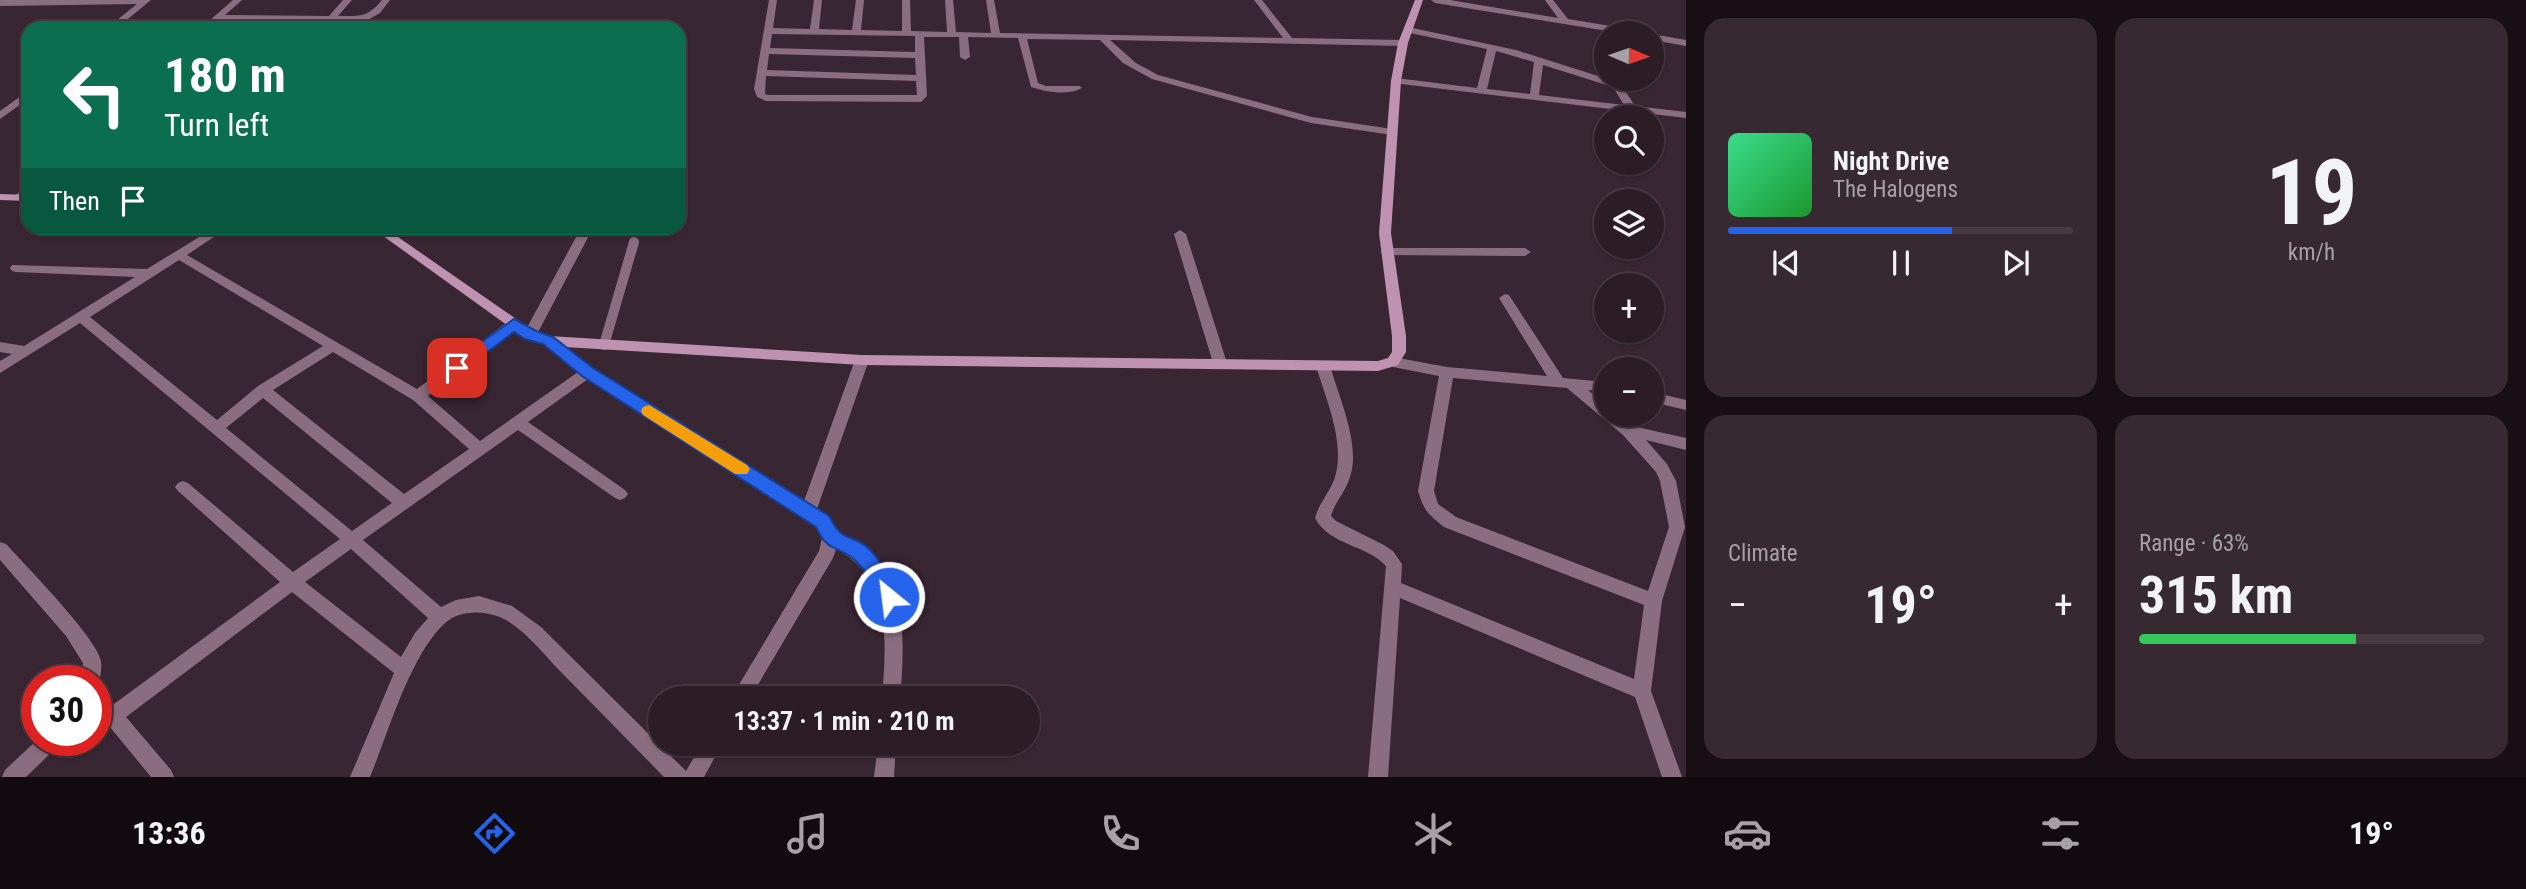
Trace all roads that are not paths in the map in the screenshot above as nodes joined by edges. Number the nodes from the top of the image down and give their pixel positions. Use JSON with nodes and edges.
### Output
{"nodes":[{"id":1,"x":146,"y":0,"type":"edge"},
{"id":2,"x":238,"y":0,"type":"edge"},
{"id":3,"x":348,"y":0,"type":"edge"},
{"id":4,"x":386,"y":0,"type":"edge"},
{"id":5,"x":773,"y":0,"type":"edge"},
{"id":6,"x":818,"y":0,"type":"edge"},
{"id":7,"x":860,"y":0,"type":"edge"},
{"id":8,"x":906,"y":0,"type":"edge"},
{"id":9,"x":949,"y":0,"type":"edge"},
{"id":10,"x":990,"y":0,"type":"edge"},
{"id":11,"x":1258,"y":0,"type":"edge"},
{"id":12,"x":1419,"y":0,"type":"edge"},
{"id":13,"x":1435,"y":0,"type":"edge"},
{"id":14,"x":1549,"y":0,"type":"edge"},
{"id":15,"x":53,"y":1,"type":"edge"},
{"id":16,"x":0,"y":3,"type":"edge"},
{"id":17,"x":217,"y":18,"type":"junction"},
{"id":18,"x":332,"y":19,"type":"junction"},
{"id":19,"x":1564,"y":20,"type":"junction"},
{"id":20,"x":120,"y":21,"type":"edge"},
{"id":21,"x":213,"y":21,"type":"edge"},
{"id":22,"x":1594,"y":26,"type":"edge"},
{"id":23,"x":768,"y":31,"type":"junction"},
{"id":24,"x":814,"y":32,"type":"junction"},
{"id":25,"x":856,"y":33,"type":"junction"},
{"id":26,"x":907,"y":35,"type":"junction"},
{"id":27,"x":919,"y":35,"type":"junction"},
{"id":28,"x":957,"y":35,"type":"junction"},
{"id":29,"x":996,"y":36,"type":"junction"},
{"id":30,"x":1022,"y":36,"type":"junction"},
{"id":31,"x":1406,"y":37,"type":"junction"},
{"id":32,"x":1103,"y":38,"type":"junction"},
{"id":33,"x":1664,"y":39,"type":"edge"},
{"id":34,"x":1289,"y":40,"type":"junction"},
{"id":35,"x":1686,"y":44,"type":"edge"},
{"id":36,"x":1492,"y":47,"type":"junction"},
{"id":37,"x":765,"y":51,"type":"junction"},
{"id":38,"x":920,"y":55,"type":"junction"},
{"id":39,"x":965,"y":57,"type":"dead end"},
{"id":40,"x":1539,"y":61,"type":"junction"},
{"id":41,"x":762,"y":73,"type":"junction"},
{"id":42,"x":921,"y":78,"type":"junction"},
{"id":43,"x":1396,"y":81,"type":"junction"},
{"id":44,"x":1077,"y":88,"type":"dead end"},
{"id":45,"x":1481,"y":92,"type":"junction"},
{"id":46,"x":1534,"y":98,"type":"junction"},
{"id":47,"x":21,"y":100,"type":"edge"},
{"id":48,"x":1596,"y":105,"type":"edge"},
{"id":49,"x":1630,"y":105,"type":"edge"},
{"id":50,"x":1664,"y":113,"type":"edge"},
{"id":51,"x":1686,"y":115,"type":"edge"},
{"id":52,"x":0,"y":116,"type":"edge"},
{"id":53,"x":1392,"y":132,"type":"junction"},
{"id":54,"x":0,"y":197,"type":"edge"},
{"id":55,"x":21,"y":198,"type":"edge"},
{"id":56,"x":1180,"y":234,"type":"dead end"},
{"id":57,"x":210,"y":235,"type":"edge"},
{"id":58,"x":388,"y":235,"type":"edge"},
{"id":59,"x":583,"y":235,"type":"edge"},
{"id":60,"x":634,"y":242,"type":"dead end"},
{"id":61,"x":1525,"y":251,"type":"dead end"},
{"id":62,"x":1387,"y":252,"type":"junction"},
{"id":63,"x":179,"y":254,"type":"junction"},
{"id":64,"x":16,"y":268,"type":"dead end"},
{"id":65,"x":148,"y":273,"type":"junction"},
{"id":66,"x":1505,"y":298,"type":"dead end"},
{"id":67,"x":80,"y":316,"type":"junction"},
{"id":68,"x":514,"y":324,"type":"junction"},
{"id":69,"x":530,"y":335,"type":"junction"},
{"id":70,"x":548,"y":341,"type":"junction"},
{"id":71,"x":334,"y":345,"type":"junction"},
{"id":72,"x":604,"y":345,"type":"junction"},
{"id":73,"x":0,"y":347,"type":"edge"},
{"id":74,"x":24,"y":351,"type":"junction"},
{"id":75,"x":862,"y":360,"type":"junction"},
{"id":76,"x":1392,"y":362,"type":"junction"},
{"id":77,"x":1220,"y":363,"type":"junction"},
{"id":78,"x":1324,"y":366,"type":"junction"},
{"id":79,"x":0,"y":368,"type":"edge"},
{"id":80,"x":587,"y":372,"type":"junction"},
{"id":81,"x":1447,"y":372,"type":"junction"},
{"id":82,"x":1564,"y":383,"type":"junction"},
{"id":83,"x":1594,"y":386,"type":"edge"},
{"id":84,"x":263,"y":390,"type":"junction"},
{"id":85,"x":418,"y":396,"type":"junction"},
{"id":86,"x":1664,"y":400,"type":"edge"},
{"id":87,"x":1594,"y":404,"type":"edge"},
{"id":88,"x":1686,"y":405,"type":"edge"},
{"id":89,"x":516,"y":421,"type":"junction"},
{"id":90,"x":1623,"y":427,"type":"edge"},
{"id":91,"x":217,"y":428,"type":"junction"},
{"id":92,"x":1628,"y":431,"type":"junction"},
{"id":93,"x":1686,"y":444,"type":"edge"},
{"id":94,"x":479,"y":449,"type":"junction"},
{"id":95,"x":183,"y":487,"type":"dead end"},
{"id":96,"x":620,"y":494,"type":"dead end"},
{"id":97,"x":402,"y":502,"type":"junction"},
{"id":98,"x":808,"y":512,"type":"junction"},
{"id":99,"x":1681,"y":528,"type":"edge"},
{"id":100,"x":830,"y":538,"type":"junction"},
{"id":101,"x":352,"y":540,"type":"junction"},
{"id":102,"x":0,"y":549,"type":"edge"},
{"id":103,"x":292,"y":582,"type":"junction"},
{"id":104,"x":1393,"y":587,"type":"junction"},
{"id":105,"x":1653,"y":601,"type":"junction"},
{"id":106,"x":439,"y":617,"type":"junction"},
{"id":107,"x":92,"y":665,"type":"edge"},
{"id":108,"x":404,"y":670,"type":"junction"},
{"id":109,"x":747,"y":686,"type":"edge"},
{"id":110,"x":892,"y":686,"type":"edge"},
{"id":111,"x":1642,"y":691,"type":"junction"},
{"id":112,"x":113,"y":716,"type":"joint"},
{"id":113,"x":34,"y":756,"type":"edge"},
{"id":114,"x":706,"y":756,"type":"edge"},
{"id":115,"x":886,"y":756,"type":"edge"},
{"id":116,"x":12,"y":777,"type":"edge"},
{"id":117,"x":164,"y":777,"type":"edge"},
{"id":118,"x":360,"y":777,"type":"edge"},
{"id":119,"x":678,"y":777,"type":"edge"},
{"id":120,"x":693,"y":777,"type":"edge"},
{"id":121,"x":884,"y":777,"type":"edge"},
{"id":122,"x":1378,"y":777,"type":"edge"},
{"id":123,"x":1672,"y":777,"type":"edge"}],
"edges":[{"from":1,"to":15,"type":"street"},
{"from":1,"to":20,"type":"street"},
{"from":2,"to":17,"type":"street"},
{"from":3,"to":18,"type":"street"},
{"from":4,"to":18,"type":"street"},
{"from":5,"to":23,"type":"street"},
{"from":6,"to":24,"type":"street"},
{"from":7,"to":25,"type":"street"},
{"from":8,"to":26,"type":"street"},
{"from":9,"to":28,"type":"street"},
{"from":10,"to":29,"type":"street"},
{"from":11,"to":34,"type":"street"},
{"from":12,"to":31,"type":"street"},
{"from":13,"to":19,"type":"street"},
{"from":14,"to":19,"type":"street"},
{"from":15,"to":16,"type":"street"},
{"from":17,"to":18,"type":"street"},
{"from":17,"to":21,"type":"street"},
{"from":19,"to":22,"type":"street"},
{"from":23,"to":24,"type":"street"},
{"from":23,"to":37,"type":"street"},
{"from":24,"to":25,"type":"street"},
{"from":25,"to":26,"type":"street"},
{"from":26,"to":27,"type":"street"},
{"from":27,"to":28,"type":"street"},
{"from":27,"to":38,"type":"street"},
{"from":28,"to":29,"type":"street"},
{"from":28,"to":39,"type":"street"},
{"from":29,"to":30,"type":"street"},
{"from":30,"to":32,"type":"street"},
{"from":30,"to":44,"type":"street"},
{"from":31,"to":34,"type":"street"},
{"from":31,"to":36,"type":"street"},
{"from":31,"to":43,"type":"street"},
{"from":32,"to":34,"type":"street"},
{"from":32,"to":53,"type":"street"},
{"from":33,"to":35,"type":"street"},
{"from":36,"to":40,"type":"street"},
{"from":36,"to":45,"type":"street"},
{"from":37,"to":38,"type":"street"},
{"from":37,"to":41,"type":"street"},
{"from":38,"to":42,"type":"street"},
{"from":40,"to":46,"type":"street"},
{"from":40,"to":49,"type":"street"},
{"from":41,"to":42,"type":"street"},
{"from":41,"to":42,"type":"street"},
{"from":43,"to":45,"type":"street"},
{"from":43,"to":53,"type":"street"},
{"from":45,"to":46,"type":"street"},
{"from":46,"to":48,"type":"street"},
{"from":47,"to":52,"type":"street"},
{"from":50,"to":51,"type":"street"},
{"from":53,"to":62,"type":"street"},
{"from":54,"to":55,"type":"street"},
{"from":56,"to":77,"type":"street"},
{"from":57,"to":63,"type":"street"},
{"from":58,"to":68,"type":"street"},
{"from":59,"to":69,"type":"street"},
{"from":60,"to":72,"type":"lane"},
{"from":61,"to":62,"type":"street"},
{"from":62,"to":76,"type":"street"},
{"from":63,"to":65,"type":"street"},
{"from":63,"to":71,"type":"street"},
{"from":64,"to":65,"type":"street"},
{"from":65,"to":67,"type":"street"},
{"from":66,"to":82,"type":"street"},
{"from":67,"to":74,"type":"street"},
{"from":67,"to":91,"type":"street"},
{"from":68,"to":69,"type":"street"},
{"from":68,"to":85,"type":"street"},
{"from":69,"to":70,"type":"street"},
{"from":70,"to":72,"type":"street"},
{"from":70,"to":80,"type":"street"},
{"from":71,"to":84,"type":"street"},
{"from":71,"to":85,"type":"street"},
{"from":72,"to":75,"type":"street"},
{"from":73,"to":74,"type":"street"},
{"from":74,"to":79,"type":"street"},
{"from":75,"to":77,"type":"street"},
{"from":75,"to":98,"type":"street"},
{"from":76,"to":78,"type":"street"},
{"from":76,"to":81,"type":"street"},
{"from":77,"to":78,"type":"street"},
{"from":78,"to":104,"type":"street"},
{"from":80,"to":89,"type":"street"},
{"from":80,"to":98,"type":"street"},
{"from":81,"to":82,"type":"street"},
{"from":81,"to":105,"type":"street"},
{"from":82,"to":83,"type":"street"},
{"from":82,"to":87,"type":"street"},
{"from":84,"to":91,"type":"street"},
{"from":84,"to":97,"type":"street"},
{"from":85,"to":94,"type":"street"},
{"from":86,"to":88,"type":"street"},
{"from":89,"to":94,"type":"street"},
{"from":89,"to":96,"type":"street"},
{"from":90,"to":92,"type":"street"},
{"from":91,"to":101,"type":"street"},
{"from":92,"to":93,"type":"street"},
{"from":92,"to":99,"type":"street"},
{"from":94,"to":97,"type":"street"},
{"from":95,"to":103,"type":"street"},
{"from":97,"to":101,"type":"street"},
{"from":98,"to":100,"type":"street"},
{"from":99,"to":105,"type":"street"},
{"from":100,"to":109,"type":"street"},
{"from":100,"to":110,"type":"street"},
{"from":101,"to":103,"type":"street"},
{"from":101,"to":106,"type":"street"},
{"from":102,"to":107,"type":"street"},
{"from":103,"to":108,"type":"street"},
{"from":103,"to":112,"type":"street"},
{"from":104,"to":111,"type":"street"},
{"from":104,"to":122,"type":"street"},
{"from":105,"to":111,"type":"street"},
{"from":106,"to":108,"type":"street"},
{"from":106,"to":119,"type":"street"},
{"from":108,"to":118,"type":"street"},
{"from":111,"to":123,"type":"street"},
{"from":112,"to":117,"type":"street"},
{"from":113,"to":116,"type":"street"},
{"from":114,"to":120,"type":"street"},
{"from":115,"to":121,"type":"street"}]}
